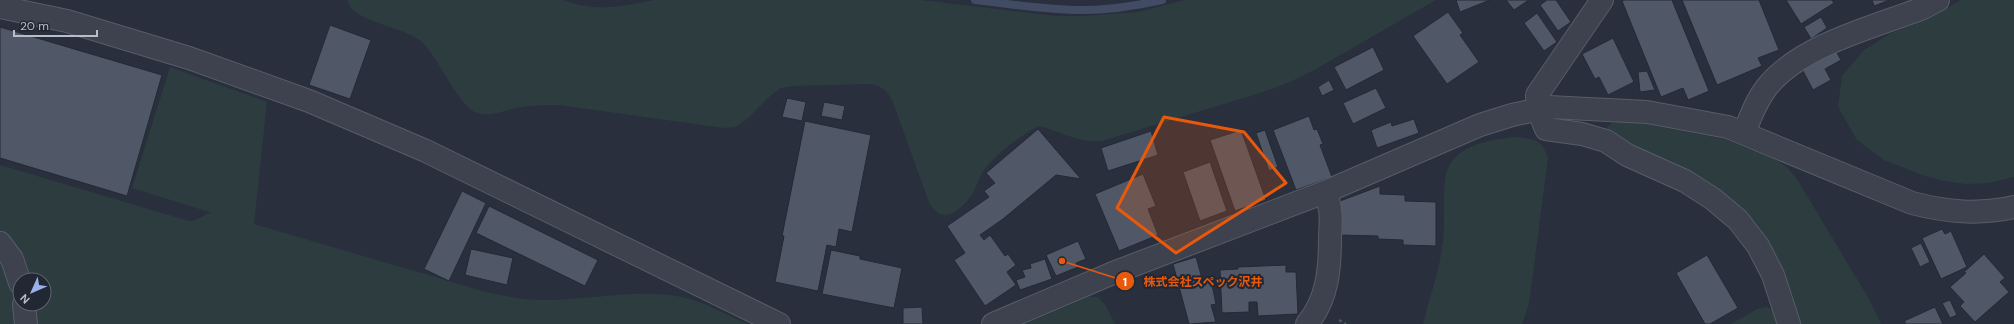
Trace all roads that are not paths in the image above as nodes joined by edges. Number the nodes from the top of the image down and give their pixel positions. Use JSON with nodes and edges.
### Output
{"nodes":[{"id":1,"x":1602,"y":0,"type":"edge"},
{"id":2,"x":1938,"y":0,"type":"edge"},
{"id":3,"x":0,"y":7,"type":"edge"},
{"id":4,"x":1538,"y":109,"type":"junction"},
{"id":5,"x":1744,"y":133,"type":"junction"},
{"id":6,"x":1325,"y":192,"type":"junction"},
{"id":7,"x":2014,"y":208,"type":"edge"},
{"id":8,"x":0,"y":243,"type":"edge"},
{"id":9,"x":16,"y":272,"type":"edge"},
{"id":10,"x":25,"y":312,"type":"edge"},
{"id":11,"x":26,"y":324,"type":"edge"},
{"id":12,"x":779,"y":324,"type":"edge"},
{"id":13,"x":993,"y":324,"type":"edge"},
{"id":14,"x":1307,"y":324,"type":"edge"},
{"id":15,"x":1789,"y":324,"type":"edge"}],
"edges":[{"from":1,"to":4,"type":"street"},
{"from":2,"to":5,"type":"street"},
{"from":3,"to":12,"type":"street"},
{"from":4,"to":5,"type":"street"},
{"from":4,"to":6,"type":"street"},
{"from":4,"to":15,"type":"street"},
{"from":5,"to":7,"type":"street"},
{"from":6,"to":13,"type":"street"},
{"from":6,"to":14,"type":"street"},
{"from":8,"to":9,"type":"street"},
{"from":10,"to":11,"type":"street"}]}
